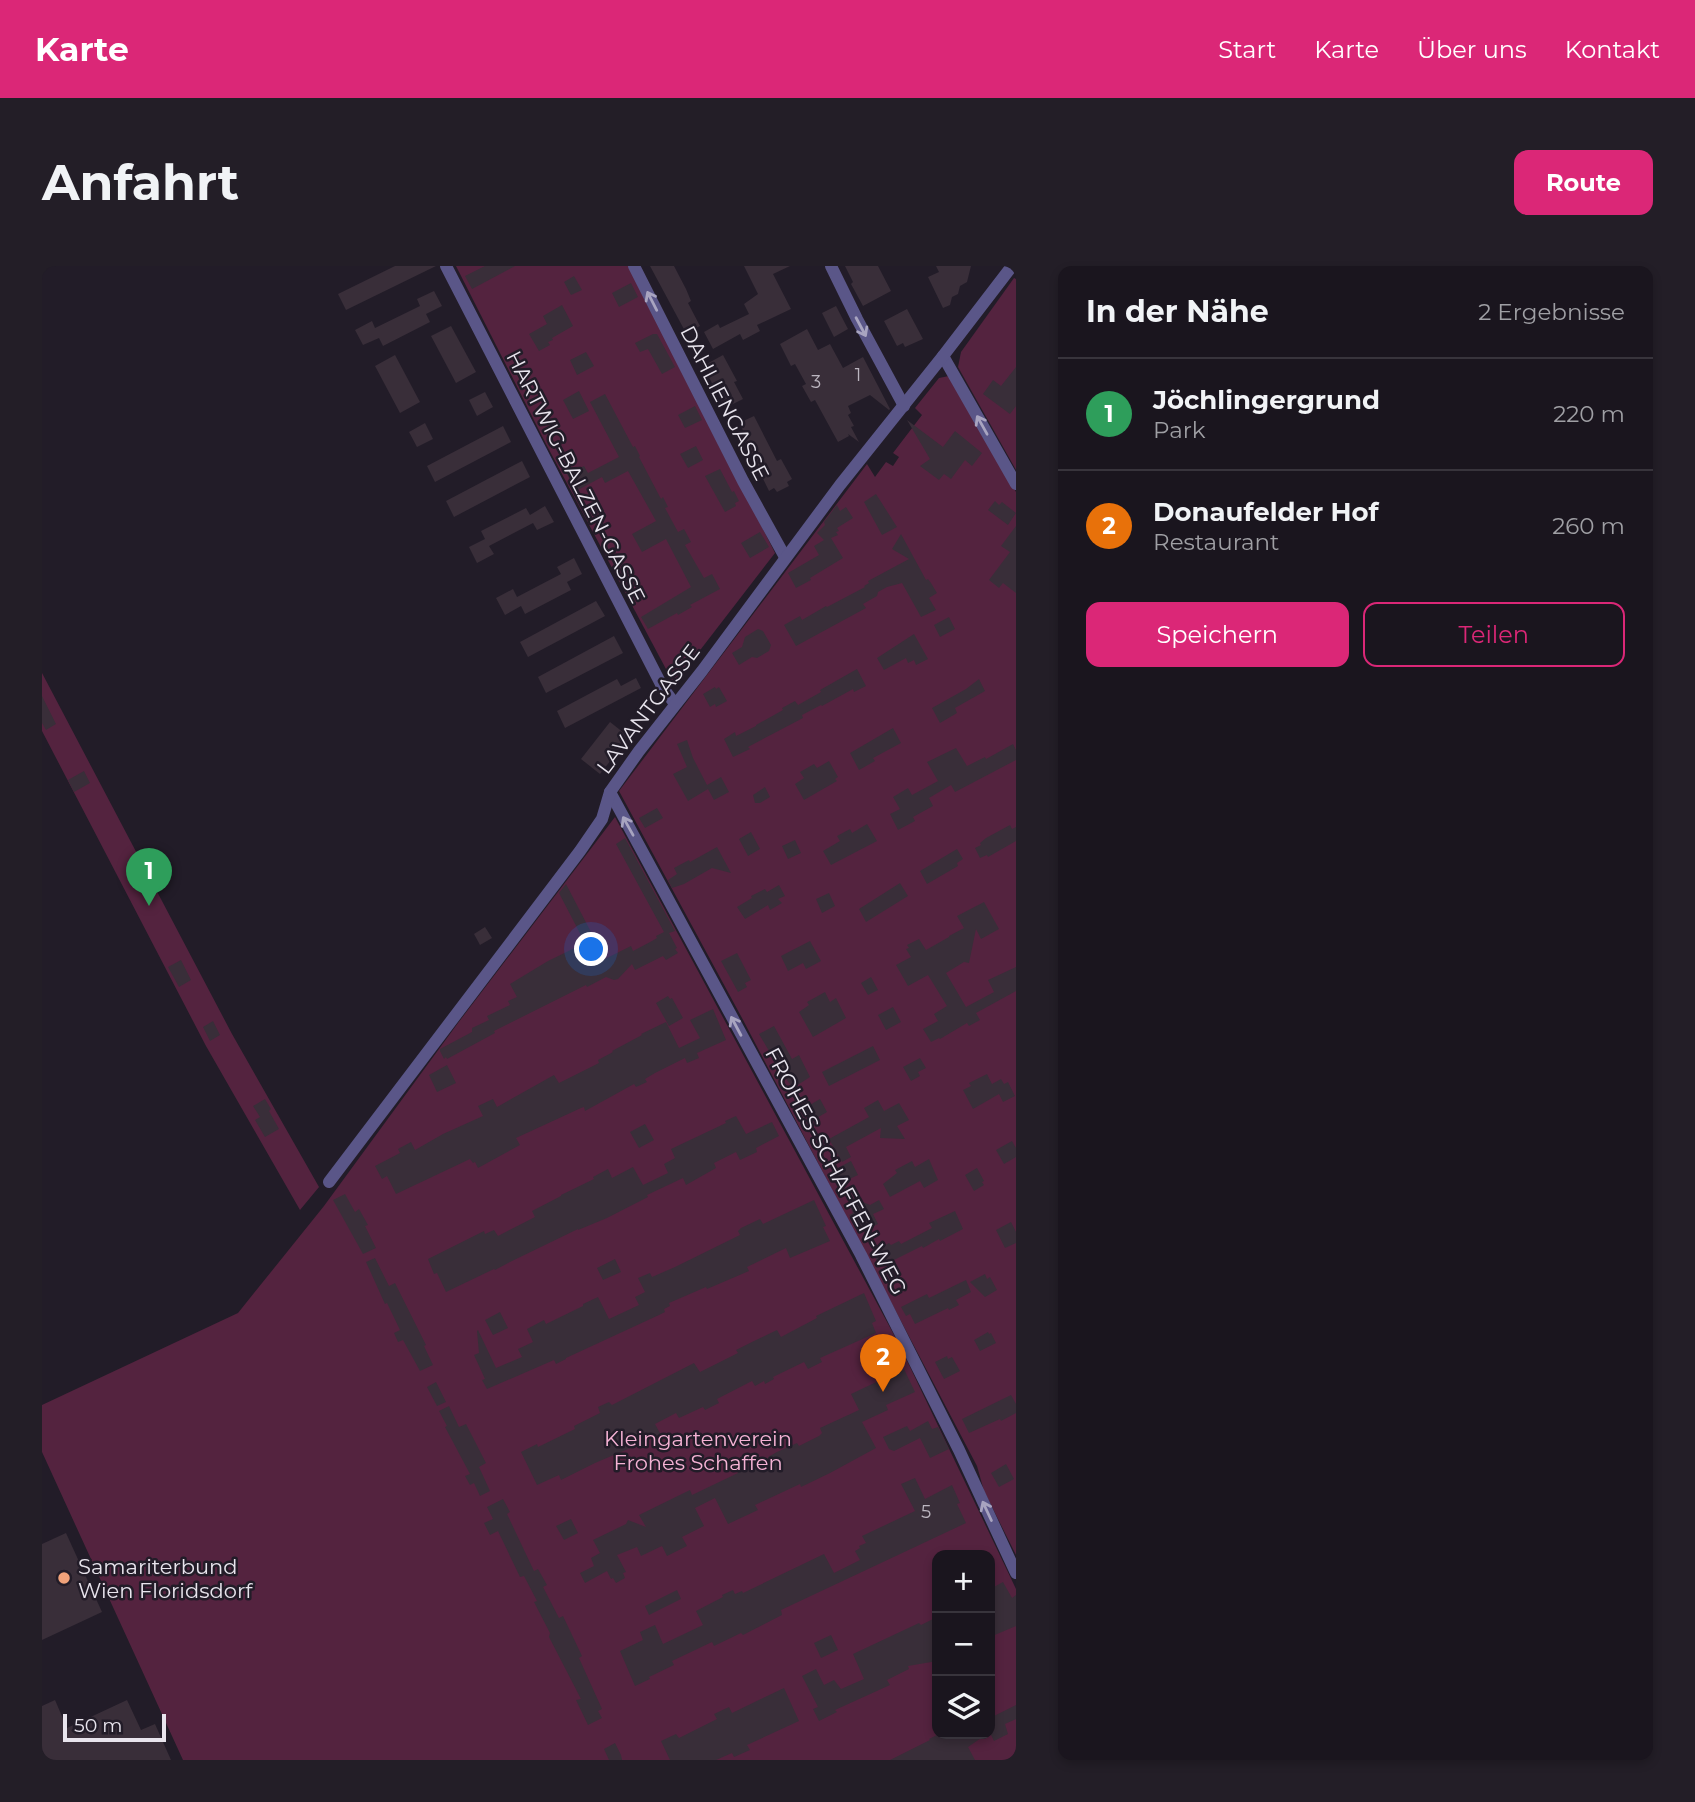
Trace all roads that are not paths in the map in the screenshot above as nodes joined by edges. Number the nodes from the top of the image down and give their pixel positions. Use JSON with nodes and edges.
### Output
{"nodes":[{"id":1,"x":446,"y":266,"type":"edge"},
{"id":2,"x":634,"y":266,"type":"edge"},
{"id":3,"x":831,"y":266,"type":"edge"},
{"id":4,"x":1012,"y":266,"type":"edge"},
{"id":5,"x":943,"y":356,"type":"junction"},
{"id":6,"x":904,"y":406,"type":"junction"},
{"id":7,"x":1016,"y":484,"type":"edge"},
{"id":8,"x":786,"y":556,"type":"junction"},
{"id":9,"x":675,"y":704,"type":"junction"},
{"id":10,"x":610,"y":792,"type":"junction"},
{"id":11,"x":329,"y":1182,"type":"dead end"},
{"id":12,"x":1016,"y":1573,"type":"edge"}],
"edges":[{"from":1,"to":9,"type":"street","name":"HARTWIG-BALZEN-GASSE"},
{"from":8,"to":2,"type":"street","name":"DAHLIENGASSE","one_way":true},
{"from":3,"to":6,"type":"street","one_way":true},
{"from":4,"to":5,"type":"street","name":"LAVANTGASSE"},
{"from":5,"to":6,"type":"street","name":"LAVANTGASSE"},
{"from":7,"to":5,"type":"street","one_way":true},
{"from":6,"to":8,"type":"street","name":"LAVANTGASSE"},
{"from":8,"to":9,"type":"street","name":"LAVANTGASSE"},
{"from":9,"to":10,"type":"street","name":"LAVANTGASSE"},
{"from":10,"to":11,"type":"street","name":"LAVANTGASSE"},
{"from":12,"to":10,"type":"street","name":"FROHES-SCHAFFEN-WEG","one_way":true}]}
